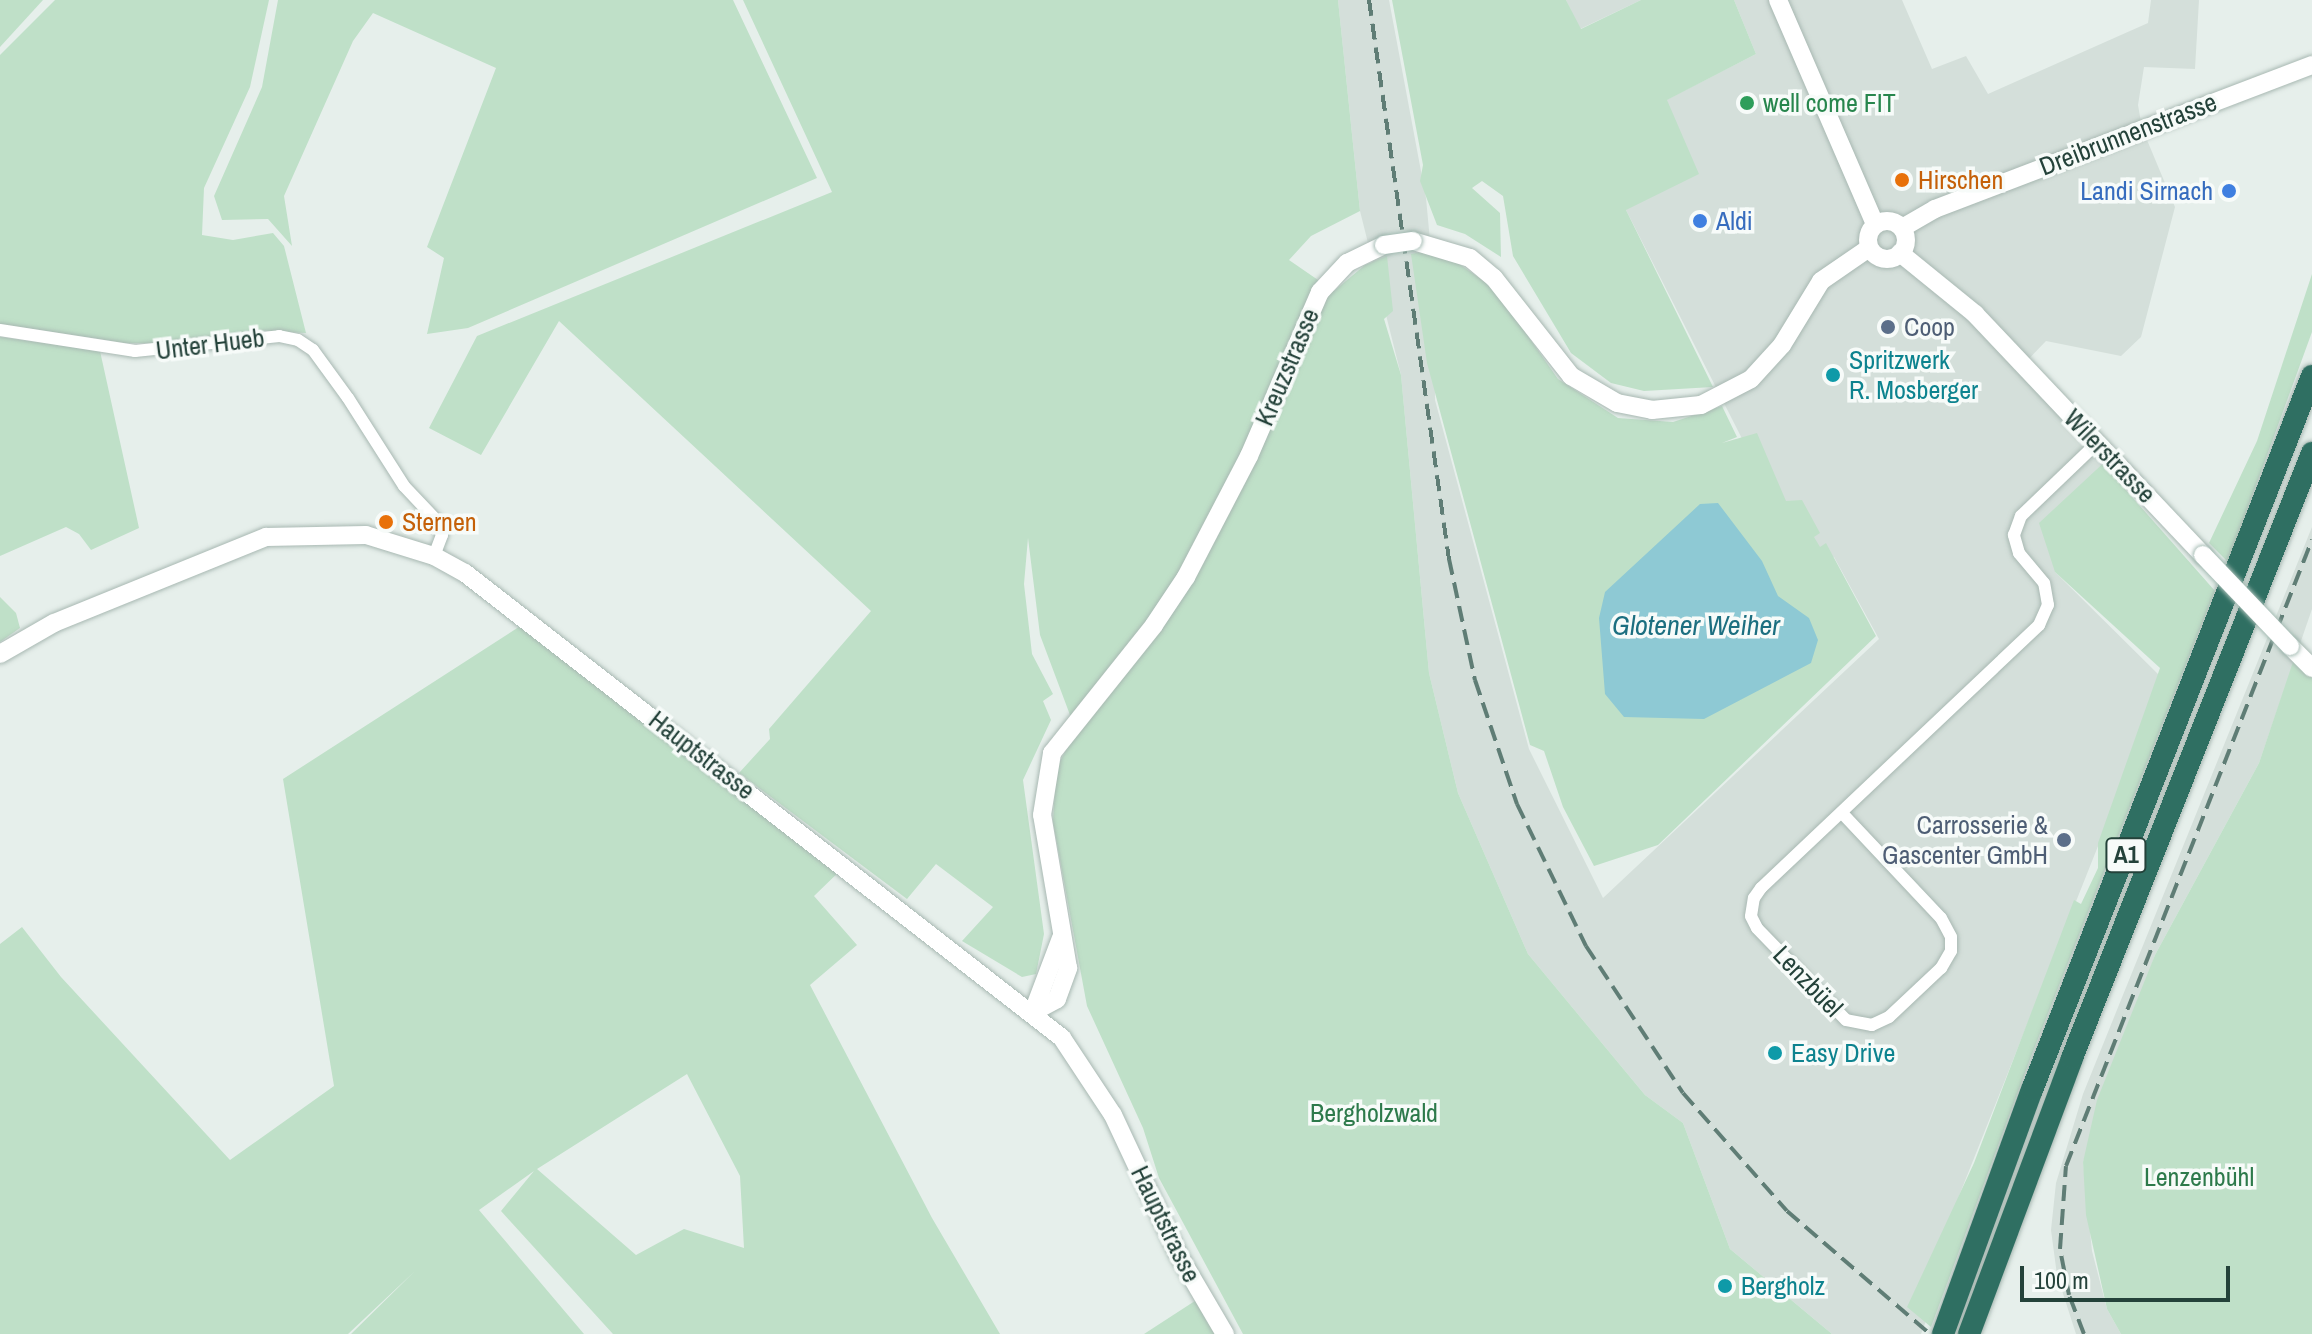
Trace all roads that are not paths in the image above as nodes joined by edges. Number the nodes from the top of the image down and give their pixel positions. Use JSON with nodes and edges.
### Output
{"nodes":[{"id":1,"x":1778,"y":0,"type":"edge"},
{"id":2,"x":2312,"y":65,"type":"edge"},
{"id":3,"x":1875,"y":224,"type":"junction"},
{"id":4,"x":1902,"y":228,"type":"junction"},
{"id":5,"x":1869,"y":248,"type":"junction"},
{"id":6,"x":1900,"y":253,"type":"junction"},
{"id":7,"x":0,"y":330,"type":"edge"},
{"id":8,"x":2312,"y":376,"type":"edge"},
{"id":9,"x":2097,"y":443,"type":"junction"},
{"id":10,"x":2312,"y":453,"type":"edge"},
{"id":11,"x":434,"y":556,"type":"junction"},
{"id":12,"x":0,"y":654,"type":"edge"},
{"id":13,"x":2312,"y":668,"type":"edge"},
{"id":14,"x":1842,"y":813,"type":"junction"},
{"id":15,"x":1033,"y":1012,"type":"junction"},
{"id":16,"x":1225,"y":1334,"type":"edge"},
{"id":17,"x":1943,"y":1334,"type":"edge"},
{"id":18,"x":1969,"y":1334,"type":"edge"}],
"edges":[{"from":1,"to":3,"type":"street"},
{"from":2,"to":4,"type":"street","name":"Dreibrunnenstrasse"},
{"from":3,"to":4,"type":"street"},
{"from":3,"to":5,"type":"street"},
{"from":4,"to":6,"type":"street"},
{"from":5,"to":6,"type":"street"},
{"from":5,"to":15,"type":"street","name":"Kreuzstrasse","bridge":true},
{"from":6,"to":9,"type":"street","name":"Wilerstrasse"},
{"from":7,"to":11,"type":"street","name":"Unter Hueb"},
{"from":8,"to":17,"type":"highway","number":"A1"},
{"from":9,"to":13,"type":"street","name":"Wilerstrasse","bridge":true},
{"from":9,"to":14,"type":"street","name":"Lenzbüel"},
{"from":10,"to":18,"type":"highway","number":"A1"},
{"from":11,"to":12,"type":"street","name":"Hauptstrasse"},
{"from":11,"to":15,"type":"street","name":"Hauptstrasse"},
{"from":14,"to":14,"type":"street","name":"Lenzbüel"},
{"from":15,"to":16,"type":"street","name":"Hauptstrasse"}]}
